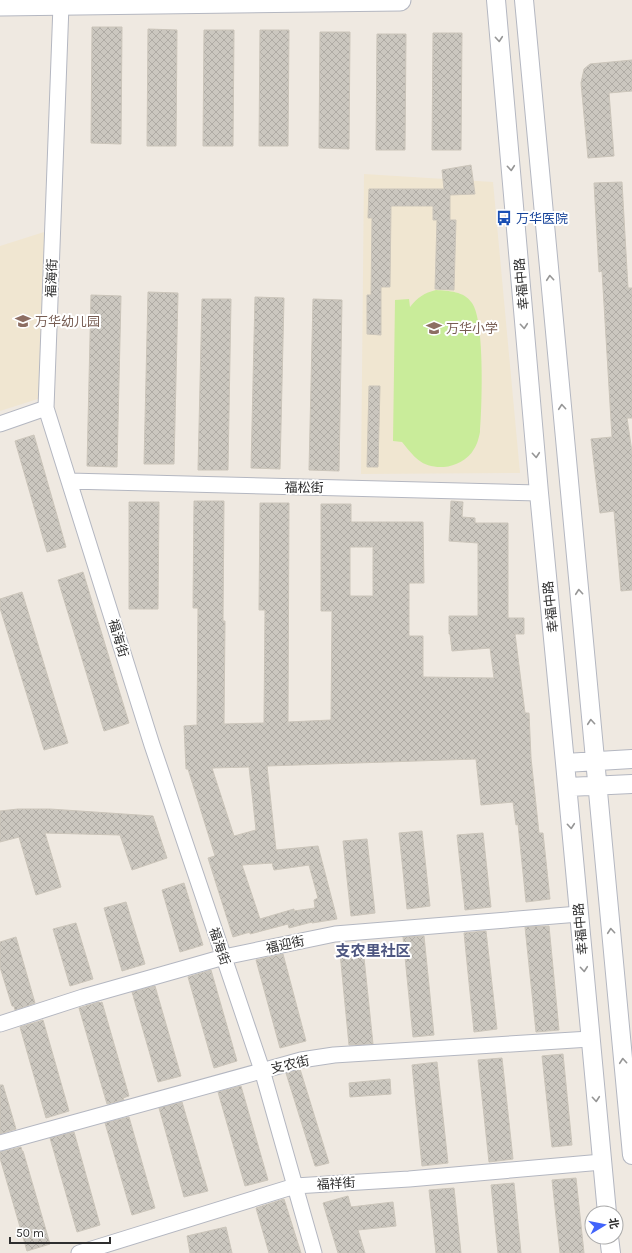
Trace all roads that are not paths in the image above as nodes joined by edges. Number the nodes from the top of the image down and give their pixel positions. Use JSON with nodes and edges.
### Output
{"nodes":[{"id":1,"x":400,"y":0,"type":"edge"},
{"id":2,"x":496,"y":0,"type":"edge"},
{"id":3,"x":524,"y":0,"type":"edge"},
{"id":4,"x":0,"y":5,"type":"edge"},
{"id":5,"x":61,"y":5,"type":"junction"},
{"id":6,"x":46,"y":408,"type":"junction"},
{"id":7,"x":0,"y":424,"type":"edge"},
{"id":8,"x":69,"y":481,"type":"junction"},
{"id":9,"x":539,"y":493,"type":"junction"},
{"id":10,"x":632,"y":759,"type":"edge"},
{"id":11,"x":595,"y":761,"type":"junction"},
{"id":12,"x":565,"y":763,"type":"junction"},
{"id":13,"x":632,"y":784,"type":"edge"},
{"id":14,"x":597,"y":786,"type":"junction"},
{"id":15,"x":568,"y":787,"type":"junction"},
{"id":16,"x":579,"y":914,"type":"junction"},
{"id":17,"x":224,"y":957,"type":"junction"},
{"id":18,"x":0,"y":1024,"type":"edge"},
{"id":19,"x":590,"y":1039,"type":"junction"},
{"id":20,"x":262,"y":1070,"type":"junction"},
{"id":21,"x":0,"y":1143,"type":"edge"},
{"id":22,"x":632,"y":1155,"type":"edge"},
{"id":23,"x":602,"y":1162,"type":"junction"},
{"id":24,"x":295,"y":1186,"type":"junction"},
{"id":25,"x":606,"y":1205,"type":"edge"},
{"id":26,"x":79,"y":1253,"type":"edge"},
{"id":27,"x":314,"y":1253,"type":"edge"}],
"edges":[{"from":1,"to":5,"type":"main road"},
{"from":2,"to":9,"type":"street","name":"幸福中路","one_way":true},
{"from":11,"to":3,"type":"street","one_way":true},
{"from":4,"to":5,"type":"main road"},
{"from":5,"to":6,"type":"street","name":"福海街"},
{"from":6,"to":7,"type":"street"},
{"from":6,"to":8,"type":"street","name":"福海街"},
{"from":8,"to":9,"type":"street","name":"福松街"},
{"from":8,"to":17,"type":"street","name":"福海街"},
{"from":9,"to":12,"type":"street","name":"幸福中路"},
{"from":10,"to":11,"type":"street"},
{"from":11,"to":12,"type":"street"},
{"from":11,"to":14,"type":"street"},
{"from":12,"to":15,"type":"street","name":"幸福中路"},
{"from":13,"to":14,"type":"street"},
{"from":14,"to":15,"type":"street"},
{"from":22,"to":14,"type":"street","one_way":true},
{"from":15,"to":16,"type":"street","name":"幸福中路","one_way":true},
{"from":16,"to":17,"type":"street","name":"福迎街"},
{"from":16,"to":19,"type":"street","name":"幸福中路","one_way":true},
{"from":17,"to":18,"type":"street","name":"福迎街"},
{"from":17,"to":20,"type":"street","name":"福海街"},
{"from":19,"to":20,"type":"street","name":"支农街"},
{"from":19,"to":23,"type":"street","name":"幸福中路","one_way":true},
{"from":20,"to":21,"type":"street","name":"支农街"},
{"from":20,"to":24,"type":"street","name":"福海街"},
{"from":23,"to":24,"type":"street","name":"福祥街"},
{"from":23,"to":25,"type":"street","name":"幸福中路"},
{"from":24,"to":26,"type":"street","name":"福祥街"},
{"from":24,"to":27,"type":"street","name":"福海街"}]}
